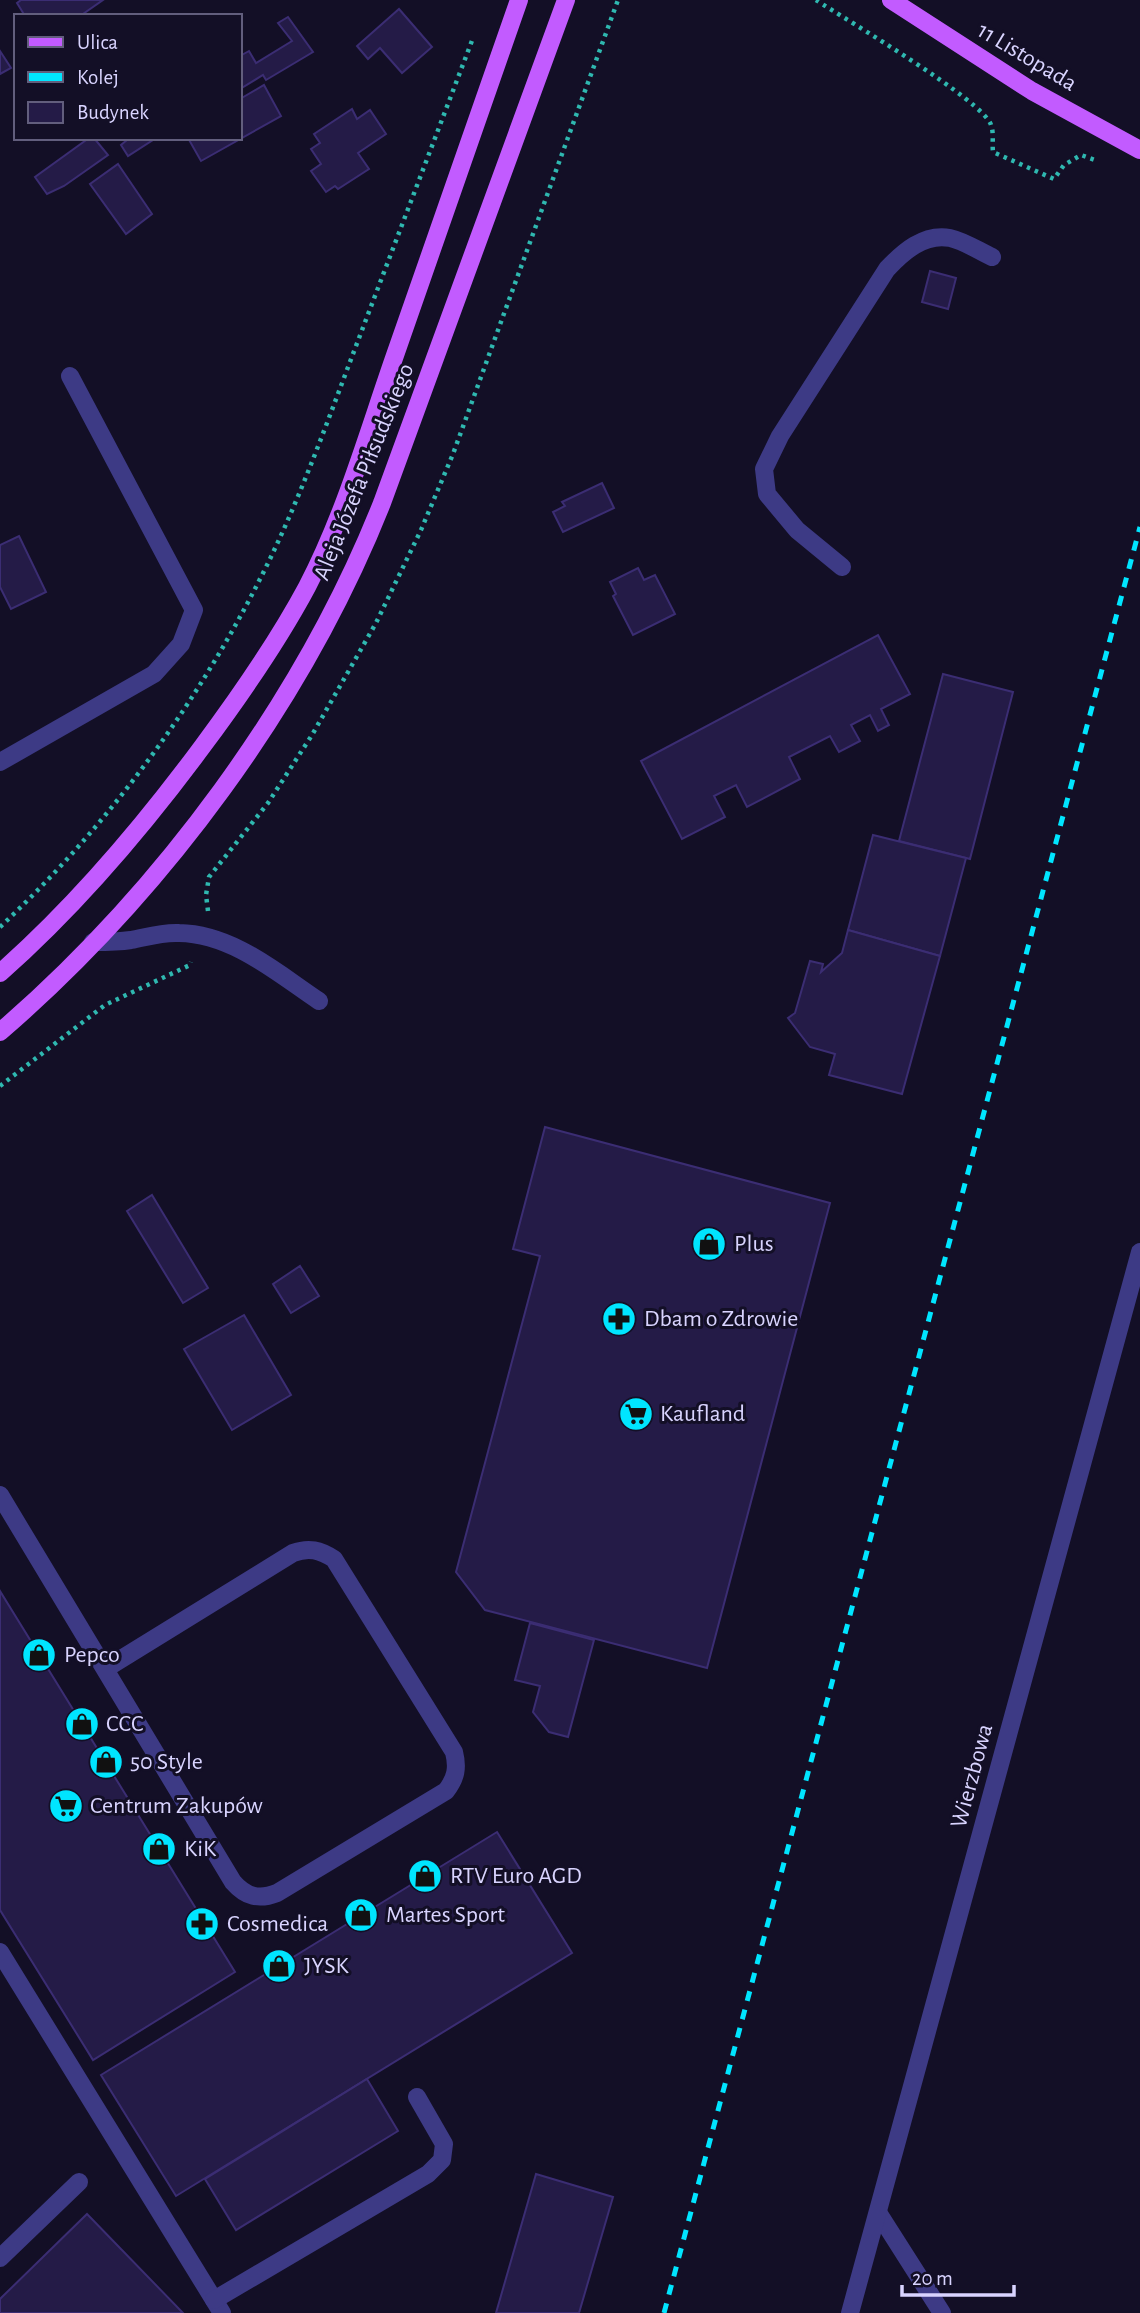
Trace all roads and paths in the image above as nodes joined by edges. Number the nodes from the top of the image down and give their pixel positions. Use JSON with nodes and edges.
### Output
{"nodes":[{"id":1,"x":519,"y":0,"type":"edge"},
{"id":2,"x":566,"y":0,"type":"edge"},
{"id":3,"x":816,"y":0,"type":"edge"},
{"id":4,"x":891,"y":0,"type":"edge"},
{"id":5,"x":478,"y":26,"type":"dead end"},
{"id":6,"x":1140,"y":150,"type":"edge"},
{"id":7,"x":1105,"y":164,"type":"dead end"},
{"id":8,"x":992,"y":257,"type":"dead end"},
{"id":9,"x":70,"y":376,"type":"dead end"},
{"id":10,"x":842,"y":566,"type":"dead end"},
{"id":11,"x":0,"y":762,"type":"edge"},
{"id":12,"x":0,"y":927,"type":"edge"},
{"id":13,"x":93,"y":942,"type":"junction"},
{"id":14,"x":0,"y":973,"type":"edge"},
{"id":15,"x":319,"y":1001,"type":"dead end"},
{"id":16,"x":0,"y":1032,"type":"edge"},
{"id":17,"x":1140,"y":1252,"type":"edge"},
{"id":18,"x":0,"y":1495,"type":"edge"},
{"id":19,"x":105,"y":1669,"type":"junction"},
{"id":20,"x":0,"y":1952,"type":"edge"},
{"id":21,"x":417,"y":2097,"type":"dead end"},
{"id":22,"x":79,"y":2182,"type":"dead end"},
{"id":23,"x":879,"y":2214,"type":"junction"},
{"id":24,"x":0,"y":2258,"type":"edge"},
{"id":25,"x":218,"y":2306,"type":"edge"},
{"id":26,"x":850,"y":2313,"type":"edge"},
{"id":27,"x":942,"y":2313,"type":"edge"}],
"edges":[{"from":1,"to":14,"type":"main road","name":"Aleja Józefa Piłsudskiego"},
{"from":2,"to":13,"type":"main road","name":"Aleja Józefa Piłsudskiego"},
{"from":3,"to":7,"type":"path"},
{"from":4,"to":6,"type":"main road","name":"11 Listopada"},
{"from":5,"to":12,"type":"path"},
{"from":8,"to":10,"type":"street"},
{"from":9,"to":11,"type":"street"},
{"from":13,"to":15,"type":"street"},
{"from":13,"to":16,"type":"main road","name":"Aleja Józefa Piłsudskiego"},
{"from":17,"to":23,"type":"street","name":"Wierzbowa"},
{"from":18,"to":19,"type":"street"},
{"from":19,"to":19,"type":"street"},
{"from":20,"to":25,"type":"street"},
{"from":21,"to":25,"type":"street"},
{"from":22,"to":24,"type":"street"},
{"from":23,"to":26,"type":"street","name":"Wierzbowa"},
{"from":23,"to":27,"type":"street"}]}
